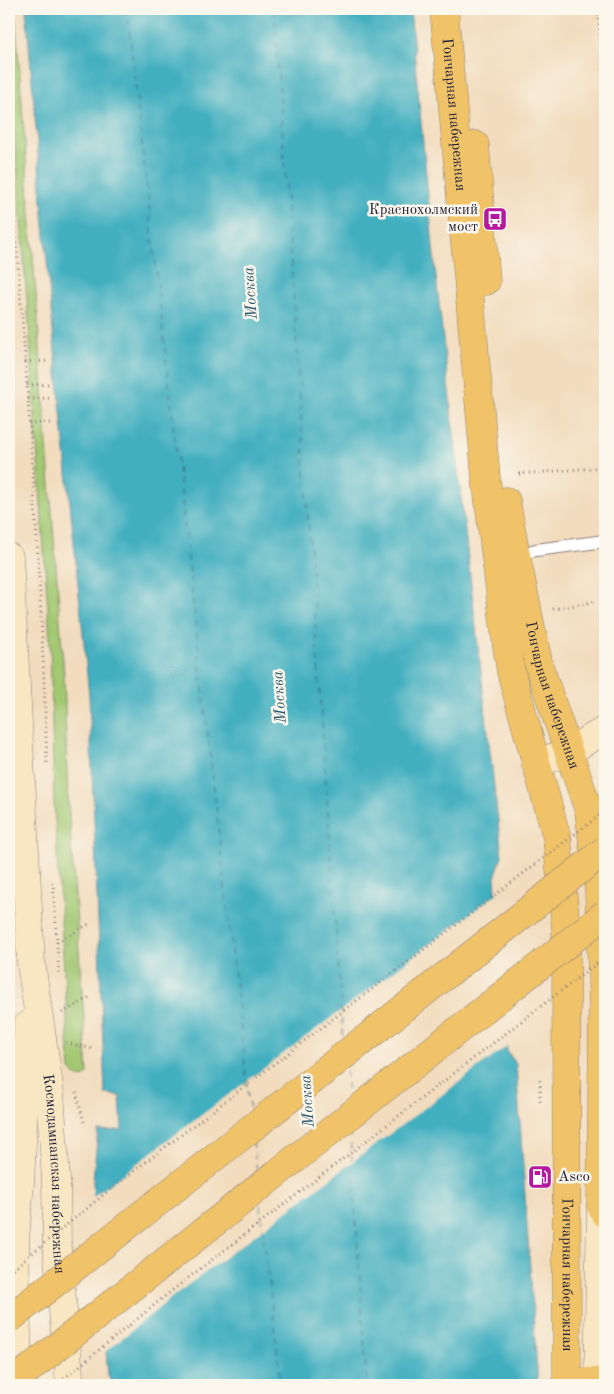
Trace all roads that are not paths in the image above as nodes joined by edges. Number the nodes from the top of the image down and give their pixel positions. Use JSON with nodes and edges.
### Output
{"nodes":[{"id":1,"x":444,"y":9,"type":"edge"},
{"id":2,"x":462,"y":9,"type":"edge"},
{"id":3,"x":605,"y":541,"type":"edge"},
{"id":4,"x":516,"y":555,"type":"junction"},
{"id":5,"x":9,"y":557,"type":"edge"},
{"id":6,"x":605,"y":730,"type":"edge"},
{"id":7,"x":569,"y":751,"type":"junction"},
{"id":8,"x":536,"y":764,"type":"junction"},
{"id":9,"x":16,"y":822,"type":"edge"},
{"id":10,"x":605,"y":850,"type":"edge"},
{"id":11,"x":605,"y":914,"type":"edge"},
{"id":12,"x":31,"y":963,"type":"junction"},
{"id":13,"x":604,"y":1008,"type":"edge"},
{"id":14,"x":604,"y":1207,"type":"edge"},
{"id":15,"x":55,"y":1221,"type":"junction"},
{"id":16,"x":12,"y":1241,"type":"edge"},
{"id":17,"x":9,"y":1319,"type":"edge"},
{"id":18,"x":601,"y":1382,"type":"edge"},
{"id":19,"x":567,"y":1384,"type":"edge"},
{"id":20,"x":9,"y":1385,"type":"edge"},
{"id":21,"x":18,"y":1385,"type":"edge"},
{"id":22,"x":70,"y":1385,"type":"edge"}],
"edges":[{"from":1,"to":8,"type":"main road","name":"Гончарная набережная"},
{"from":2,"to":4,"type":"main road","name":"Гончарная набережная"},
{"from":3,"to":4,"type":"lane"},
{"from":4,"to":7,"type":"main road","name":"Гончарная набережная"},
{"from":5,"to":9,"type":"main road","name":"Космодамианская набережная"},
{"from":6,"to":7,"type":"main road"},
{"from":7,"to":8,"type":"main road"},
{"from":7,"to":13,"type":"main road","name":"Гончарная набережная"},
{"from":8,"to":19,"type":"main road","name":"Гончарная набережная"},
{"from":9,"to":12,"type":"main road","name":"Космодамианская набережная"},
{"from":10,"to":17,"type":"main road","bridge":true},
{"from":11,"to":20,"type":"main road","bridge":true},
{"from":12,"to":15,"type":"main road","name":"Космодамианская набережная"},
{"from":12,"to":16,"type":"main road","name":"Космодамианская набережная"},
{"from":13,"to":14,"type":"main road","name":"Гончарная набережная"},
{"from":14,"to":18,"type":"main road","name":"Гончарная набережная"},
{"from":15,"to":16,"type":"main road"},
{"from":15,"to":22,"type":"main road","name":"Космодамианская набережная"},
{"from":16,"to":21,"type":"main road","name":"Космодамианская набережная"},
{"from":18,"to":19,"type":"main road"}]}
